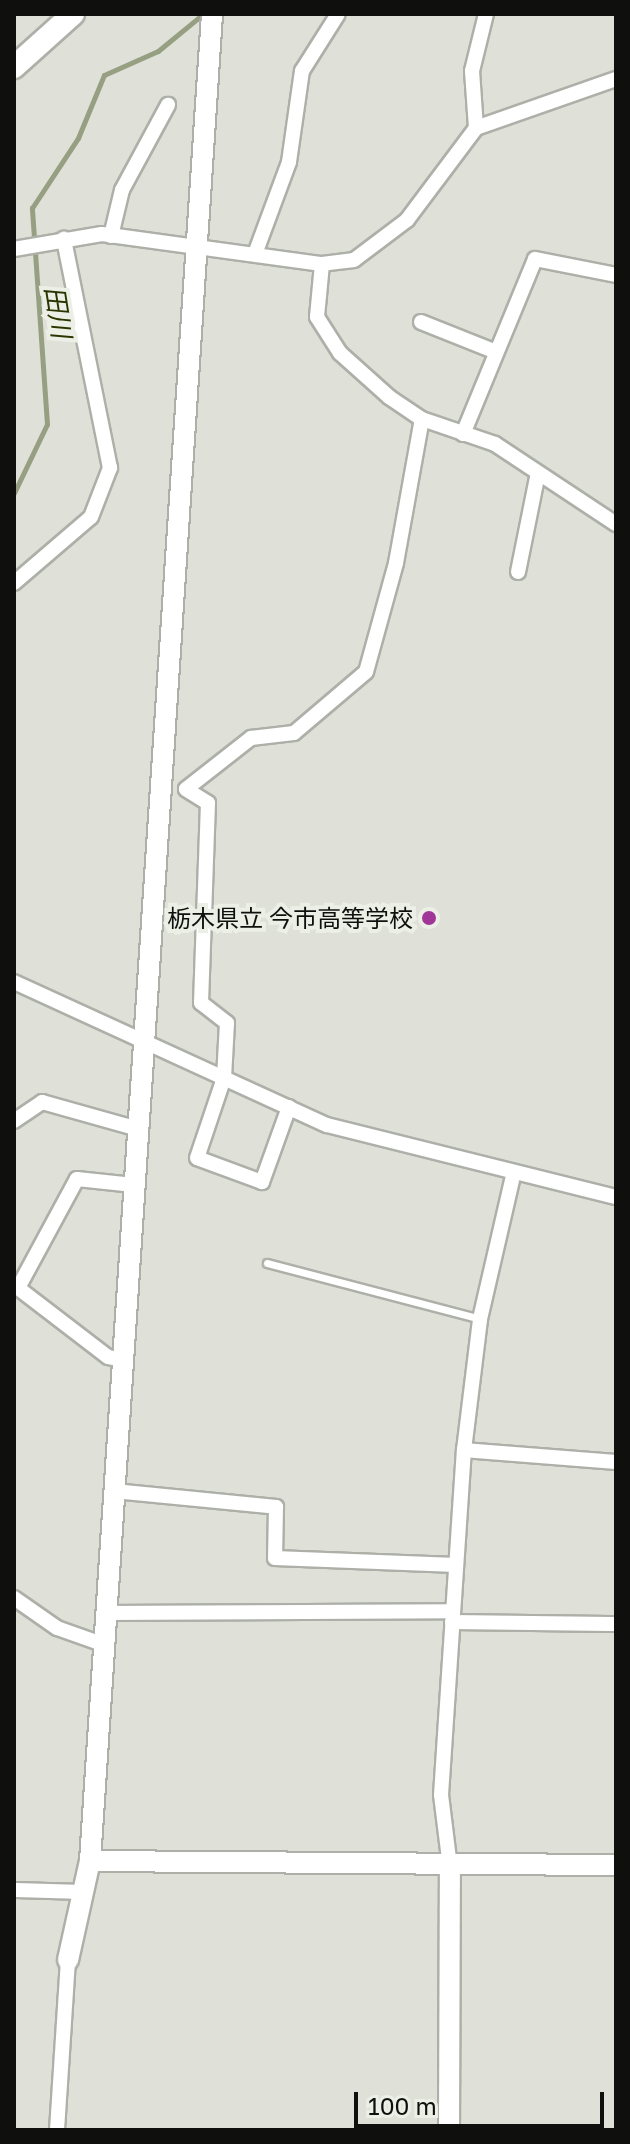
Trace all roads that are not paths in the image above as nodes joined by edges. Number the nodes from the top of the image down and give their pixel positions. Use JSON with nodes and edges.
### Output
{"nodes":[{"id":1,"x":73,"y":14,"type":"edge"},
{"id":2,"x":212,"y":14,"type":"edge"},
{"id":3,"x":338,"y":14,"type":"edge"},
{"id":4,"x":486,"y":14,"type":"edge"},
{"id":5,"x":14,"y":67,"type":"edge"},
{"id":6,"x":616,"y":79,"type":"edge"},
{"id":7,"x":168,"y":105,"type":"dead end"},
{"id":8,"x":476,"y":128,"type":"junction"},
{"id":9,"x":111,"y":236,"type":"junction"},
{"id":10,"x":64,"y":239,"type":"junction"},
{"id":11,"x":14,"y":249,"type":"edge"},
{"id":12,"x":193,"y":250,"type":"junction"},
{"id":13,"x":255,"y":254,"type":"junction"},
{"id":14,"x":322,"y":264,"type":"junction"},
{"id":15,"x":616,"y":275,"type":"edge"},
{"id":16,"x":421,"y":322,"type":"dead end"},
{"id":17,"x":494,"y":351,"type":"junction"},
{"id":18,"x":422,"y":419,"type":"junction"},
{"id":19,"x":463,"y":434,"type":"junction"},
{"id":20,"x":538,"y":473,"type":"junction"},
{"id":21,"x":616,"y":524,"type":"edge"},
{"id":22,"x":518,"y":572,"type":"dead end"},
{"id":23,"x":14,"y":583,"type":"edge"},
{"id":24,"x":14,"y":982,"type":"edge"},
{"id":25,"x":144,"y":1040,"type":"junction"},
{"id":26,"x":224,"y":1078,"type":"junction"},
{"id":27,"x":289,"y":1107,"type":"junction"},
{"id":28,"x":14,"y":1121,"type":"edge"},
{"id":29,"x":138,"y":1129,"type":"junction"},
{"id":30,"x":513,"y":1176,"type":"junction"},
{"id":31,"x":134,"y":1185,"type":"junction"},
{"id":32,"x":616,"y":1197,"type":"edge"},
{"id":33,"x":267,"y":1263,"type":"dead end"},
{"id":34,"x":480,"y":1319,"type":"junction"},
{"id":35,"x":125,"y":1360,"type":"junction"},
{"id":36,"x":464,"y":1450,"type":"junction"},
{"id":37,"x":616,"y":1462,"type":"edge"},
{"id":38,"x":114,"y":1491,"type":"junction"},
{"id":39,"x":456,"y":1565,"type":"junction"},
{"id":40,"x":14,"y":1598,"type":"edge"},
{"id":41,"x":106,"y":1613,"type":"junction"},
{"id":42,"x":453,"y":1616,"type":"junction"},
{"id":43,"x":616,"y":1624,"type":"edge"},
{"id":44,"x":105,"y":1645,"type":"junction"},
{"id":45,"x":90,"y":1861,"type":"junction"},
{"id":46,"x":616,"y":1865,"type":"edge"},
{"id":47,"x":450,"y":1867,"type":"junction"},
{"id":48,"x":14,"y":1890,"type":"edge"},
{"id":49,"x":85,"y":1892,"type":"junction"},
{"id":50,"x":68,"y":1960,"type":"joint"},
{"id":51,"x":57,"y":2130,"type":"edge"},
{"id":52,"x":449,"y":2130,"type":"edge"}],
"edges":[{"from":1,"to":5,"type":"main road"},
{"from":2,"to":12,"type":"street"},
{"from":3,"to":13,"type":"street"},
{"from":4,"to":8,"type":"street"},
{"from":6,"to":8,"type":"street"},
{"from":7,"to":9,"type":"street"},
{"from":8,"to":14,"type":"street"},
{"from":9,"to":10,"type":"street"},
{"from":9,"to":12,"type":"street"},
{"from":10,"to":11,"type":"street"},
{"from":10,"to":23,"type":"street"},
{"from":12,"to":13,"type":"street"},
{"from":12,"to":25,"type":"street"},
{"from":13,"to":14,"type":"street"},
{"from":14,"to":18,"type":"street"},
{"from":15,"to":17,"type":"street"},
{"from":16,"to":17,"type":"street"},
{"from":17,"to":19,"type":"street"},
{"from":18,"to":19,"type":"street"},
{"from":18,"to":26,"type":"street"},
{"from":19,"to":20,"type":"street"},
{"from":20,"to":21,"type":"street"},
{"from":20,"to":22,"type":"street"},
{"from":24,"to":25,"type":"street"},
{"from":25,"to":26,"type":"street"},
{"from":25,"to":29,"type":"street"},
{"from":26,"to":27,"type":"street"},
{"from":26,"to":27,"type":"street"},
{"from":27,"to":30,"type":"street"},
{"from":28,"to":29,"type":"street"},
{"from":29,"to":31,"type":"street"},
{"from":30,"to":32,"type":"street"},
{"from":30,"to":34,"type":"street"},
{"from":31,"to":35,"type":"street"},
{"from":31,"to":35,"type":"street"},
{"from":33,"to":34,"type":"lane"},
{"from":34,"to":36,"type":"street"},
{"from":35,"to":38,"type":"street"},
{"from":36,"to":37,"type":"street"},
{"from":36,"to":39,"type":"street"},
{"from":38,"to":39,"type":"street"},
{"from":38,"to":41,"type":"street"},
{"from":39,"to":42,"type":"street"},
{"from":40,"to":44,"type":"street"},
{"from":41,"to":42,"type":"street"},
{"from":41,"to":44,"type":"street"},
{"from":42,"to":43,"type":"street"},
{"from":42,"to":47,"type":"street"},
{"from":44,"to":45,"type":"street"},
{"from":45,"to":47,"type":"street"},
{"from":45,"to":49,"type":"street"},
{"from":46,"to":47,"type":"street"},
{"from":47,"to":52,"type":"street"},
{"from":48,"to":49,"type":"street"},
{"from":49,"to":50,"type":"street"},
{"from":50,"to":51,"type":"street"}]}
